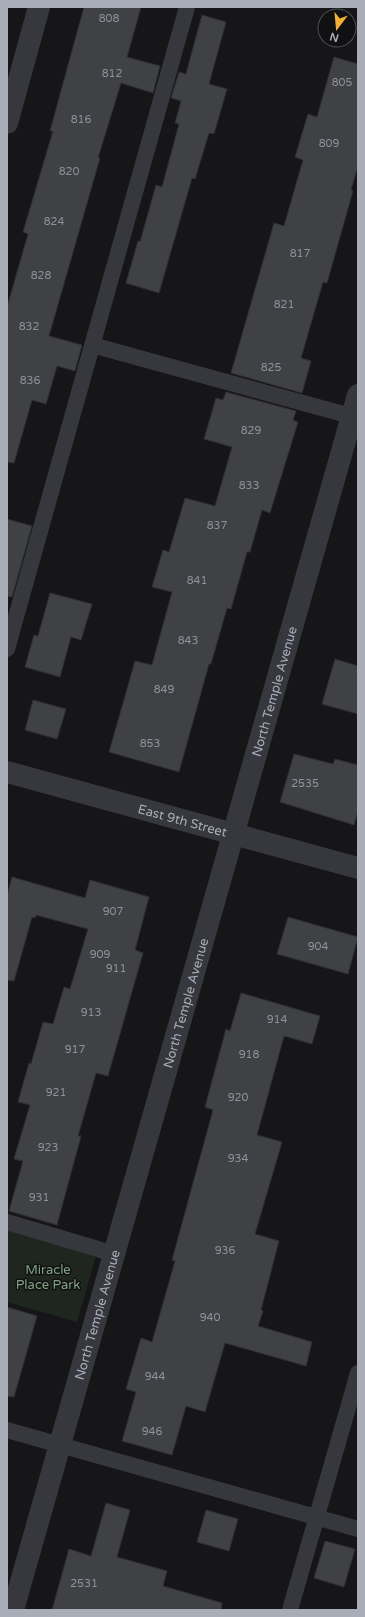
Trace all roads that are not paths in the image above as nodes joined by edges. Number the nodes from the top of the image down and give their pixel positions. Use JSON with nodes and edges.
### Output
{"nodes":[{"id":1,"x":40,"y":7,"type":"edge"},
{"id":2,"x":187,"y":7,"type":"edge"},
{"id":3,"x":7,"y":123,"type":"edge"},
{"id":4,"x":92,"y":345,"type":"junction"},
{"id":5,"x":358,"y":395,"type":"edge"},
{"id":6,"x":355,"y":417,"type":"edge"},
{"id":7,"x":7,"y":649,"type":"edge"},
{"id":8,"x":7,"y":772,"type":"edge"},
{"id":9,"x":234,"y":834,"type":"junction"},
{"id":10,"x":358,"y":868,"type":"edge"},
{"id":11,"x":7,"y":1222,"type":"edge"},
{"id":12,"x":114,"y":1255,"type":"junction"},
{"id":13,"x":358,"y":1373,"type":"edge"},
{"id":14,"x":7,"y":1430,"type":"edge"},
{"id":15,"x":60,"y":1445,"type":"junction"},
{"id":16,"x":317,"y":1517,"type":"junction"},
{"id":17,"x":358,"y":1529,"type":"edge"},
{"id":18,"x":13,"y":1610,"type":"edge"},
{"id":19,"x":290,"y":1610,"type":"edge"}],
"edges":[{"from":1,"to":3,"type":"street"},
{"from":2,"to":4,"type":"lane"},
{"from":4,"to":6,"type":"lane"},
{"from":4,"to":7,"type":"lane"},
{"from":5,"to":6,"type":"street","name":"North Temple Avenue"},
{"from":6,"to":9,"type":"street","name":"North Temple Avenue"},
{"from":8,"to":9,"type":"street","name":"East 9th Street"},
{"from":9,"to":10,"type":"street","name":"East 9th Street"},
{"from":9,"to":12,"type":"street","name":"North Temple Avenue"},
{"from":11,"to":12,"type":"lane"},
{"from":12,"to":15,"type":"street","name":"North Temple Avenue"},
{"from":13,"to":16,"type":"lane"},
{"from":14,"to":15,"type":"lane"},
{"from":15,"to":16,"type":"lane"},
{"from":15,"to":18,"type":"street","name":"North Temple Avenue"},
{"from":16,"to":17,"type":"lane"},
{"from":16,"to":19,"type":"lane"}]}
